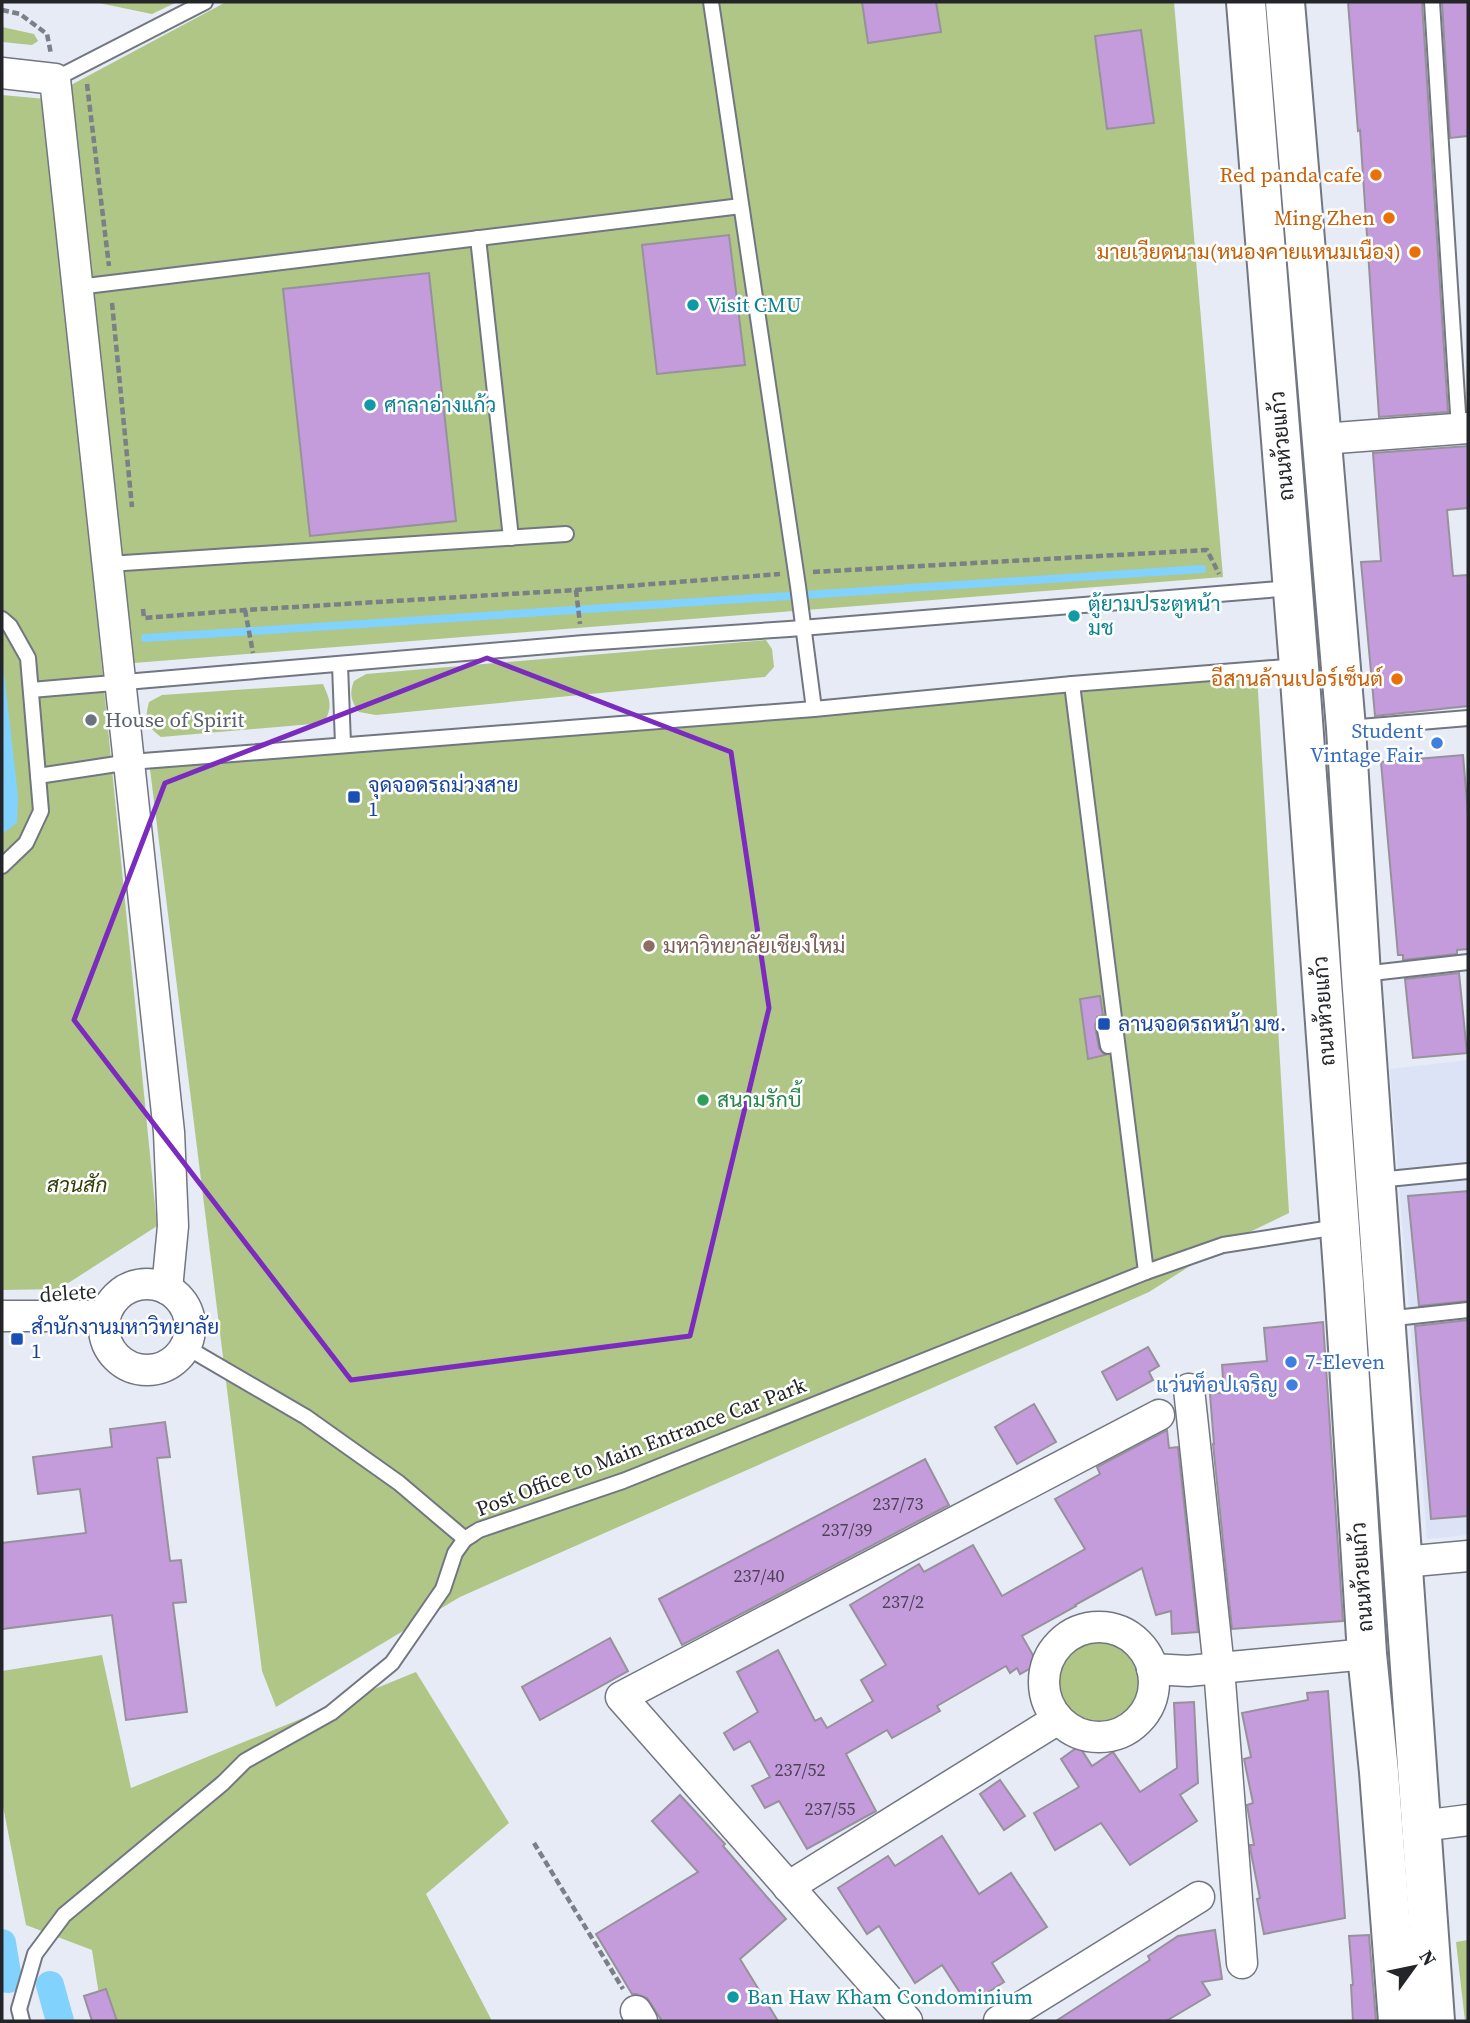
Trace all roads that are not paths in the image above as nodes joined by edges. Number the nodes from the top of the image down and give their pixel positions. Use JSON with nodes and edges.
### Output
{"nodes":[{"id":1,"x":205,"y":2,"type":"edge"},
{"id":2,"x":711,"y":2,"type":"edge"},
{"id":3,"x":1246,"y":2,"type":"edge"},
{"id":4,"x":1285,"y":2,"type":"edge"},
{"id":5,"x":1432,"y":2,"type":"edge"},
{"id":6,"x":2,"y":73,"type":"edge"},
{"id":7,"x":55,"y":79,"type":"junction"},
{"id":8,"x":741,"y":206,"type":"junction"},
{"id":9,"x":478,"y":238,"type":"junction"},
{"id":10,"x":78,"y":287,"type":"junction"},
{"id":11,"x":1463,"y":429,"type":"edge"},
{"id":12,"x":1322,"y":439,"type":"junction"},
{"id":13,"x":566,"y":534,"type":"dead end"},
{"id":14,"x":511,"y":538,"type":"junction"},
{"id":15,"x":108,"y":564,"type":"junction"},
{"id":16,"x":1334,"y":585,"type":"junction"},
{"id":17,"x":1293,"y":588,"type":"junction"},
{"id":18,"x":2,"y":619,"type":"edge"},
{"id":19,"x":803,"y":627,"type":"junction"},
{"id":20,"x":1341,"y":663,"type":"junction"},
{"id":21,"x":340,"y":665,"type":"junction"},
{"id":22,"x":1299,"y":666,"type":"junction"},
{"id":23,"x":121,"y":683,"type":"junction"},
{"id":24,"x":1072,"y":684,"type":"junction"},
{"id":25,"x":31,"y":690,"type":"junction"},
{"id":26,"x":814,"y":709,"type":"junction"},
{"id":27,"x":1468,"y":718,"type":"edge"},
{"id":28,"x":1346,"y":728,"type":"junction"},
{"id":29,"x":343,"y":744,"type":"junction"},
{"id":30,"x":130,"y":762,"type":"junction"},
{"id":31,"x":38,"y":776,"type":"junction"},
{"id":32,"x":2,"y":866,"type":"edge"},
{"id":33,"x":1468,"y":962,"type":"edge"},
{"id":34,"x":1362,"y":975,"type":"junction"},
{"id":35,"x":1104,"y":1024,"type":"dead end"},
{"id":36,"x":1468,"y":1171,"type":"edge"},
{"id":37,"x":1377,"y":1180,"type":"junction"},
{"id":38,"x":1340,"y":1227,"type":"junction"},
{"id":39,"x":1146,"y":1272,"type":"junction"},
{"id":40,"x":167,"y":1289,"type":"junction"},
{"id":41,"x":1468,"y":1310,"type":"edge"},
{"id":42,"x":2,"y":1316,"type":"edge"},
{"id":43,"x":1386,"y":1319,"type":"junction"},
{"id":44,"x":1189,"y":1388,"type":"dead end"},
{"id":45,"x":1159,"y":1415,"type":"dead end"},
{"id":46,"x":465,"y":1539,"type":"junction"},
{"id":47,"x":1468,"y":1556,"type":"edge"},
{"id":48,"x":1402,"y":1562,"type":"junction"},
{"id":49,"x":1367,"y":1654,"type":"junction"},
{"id":50,"x":1219,"y":1668,"type":"junction"},
{"id":51,"x":1152,"y":1669,"type":"junction"},
{"id":52,"x":1058,"y":1719,"type":"junction"},
{"id":53,"x":1468,"y":1820,"type":"edge"},
{"id":54,"x":1421,"y":1826,"type":"junction"},
{"id":55,"x":1383,"y":1828,"type":"junction"},
{"id":56,"x":788,"y":1887,"type":"junction"},
{"id":57,"x":1199,"y":1897,"type":"dead end"},
{"id":58,"x":1242,"y":1963,"type":"dead end"},
{"id":59,"x":22,"y":2021,"type":"edge"},
{"id":60,"x":907,"y":2021,"type":"edge"},
{"id":61,"x":999,"y":2021,"type":"edge"},
{"id":62,"x":1398,"y":2021,"type":"edge"},
{"id":63,"x":1435,"y":2021,"type":"edge"}],
"edges":[{"from":1,"to":7,"type":"lane"},
{"from":2,"to":8,"type":"lane"},
{"from":3,"to":17,"type":"main road","name":"ถนนห้วยแก้ว"},
{"from":4,"to":12,"type":"main road","name":"ถนนห้วยแก้ว"},
{"from":5,"to":11,"type":"lane"},
{"from":6,"to":7,"type":"street"},
{"from":7,"to":10,"type":"street"},
{"from":8,"to":9,"type":"lane"},
{"from":8,"to":19,"type":"lane"},
{"from":9,"to":10,"type":"lane"},
{"from":9,"to":14,"type":"lane"},
{"from":10,"to":15,"type":"street"},
{"from":11,"to":12,"type":"street"},
{"from":12,"to":16,"type":"main road","name":"ถนนห้วยแก้ว"},
{"from":13,"to":14,"type":"lane"},
{"from":14,"to":15,"type":"lane"},
{"from":15,"to":23,"type":"street"},
{"from":16,"to":17,"type":"main road"},
{"from":16,"to":20,"type":"main road","name":"ถนนห้วยแก้ว"},
{"from":17,"to":19,"type":"lane"},
{"from":17,"to":22,"type":"main road","name":"ถนนห้วยแก้ว"},
{"from":18,"to":25,"type":"lane"},
{"from":19,"to":21,"type":"lane"},
{"from":19,"to":26,"type":"lane"},
{"from":20,"to":22,"type":"main road"},
{"from":20,"to":28,"type":"main road","name":"ถนนห้วยแก้ว"},
{"from":21,"to":23,"type":"lane"},
{"from":21,"to":29,"type":"lane"},
{"from":22,"to":24,"type":"lane"},
{"from":22,"to":38,"type":"main road","name":"ถนนห้วยแก้ว"},
{"from":23,"to":25,"type":"lane"},
{"from":23,"to":30,"type":"street"},
{"from":24,"to":26,"type":"lane"},
{"from":24,"to":39,"type":"lane"},
{"from":25,"to":31,"type":"lane"},
{"from":26,"to":29,"type":"lane"},
{"from":27,"to":28,"type":"lane"},
{"from":28,"to":34,"type":"main road","name":"ถนนห้วยแก้ว"},
{"from":29,"to":30,"type":"lane"},
{"from":30,"to":31,"type":"lane"},
{"from":30,"to":40,"type":"street"},
{"from":31,"to":32,"type":"lane"},
{"from":33,"to":34,"type":"lane"},
{"from":34,"to":37,"type":"main road","name":"ถนนห้วยแก้ว"},
{"from":35,"to":39,"type":"lane"},
{"from":36,"to":37,"type":"lane"},
{"from":37,"to":43,"type":"main road","name":"ถนนห้วยแก้ว"},
{"from":38,"to":39,"type":"lane"},
{"from":38,"to":49,"type":"main road","name":"ถนนห้วยแก้ว"},
{"from":39,"to":46,"type":"lane"},
{"from":40,"to":42,"type":"lane"},
{"from":40,"to":46,"type":"lane"},
{"from":41,"to":43,"type":"lane"},
{"from":43,"to":48,"type":"main road","name":"ถนนห้วยแก้ว"},
{"from":44,"to":50,"type":"street"},
{"from":45,"to":56,"type":"street"},
{"from":46,"to":59,"type":"lane"},
{"from":47,"to":48,"type":"street"},
{"from":48,"to":54,"type":"main road","name":"ถนนห้วยแก้ว"},
{"from":49,"to":50,"type":"street"},
{"from":49,"to":55,"type":"main road","name":"ถนนห้วยแก้ว"},
{"from":50,"to":51,"type":"street"},
{"from":50,"to":58,"type":"street"},
{"from":51,"to":52,"type":"street"},
{"from":51,"to":52,"type":"street"},
{"from":52,"to":56,"type":"street"},
{"from":53,"to":54,"type":"street"},
{"from":54,"to":55,"type":"main road"},
{"from":54,"to":63,"type":"main road","name":"ถนนห้วยแก้ว"},
{"from":55,"to":62,"type":"main road","name":"ถนนห้วยแก้ว"},
{"from":56,"to":60,"type":"street"},
{"from":57,"to":61,"type":"street"}]}
